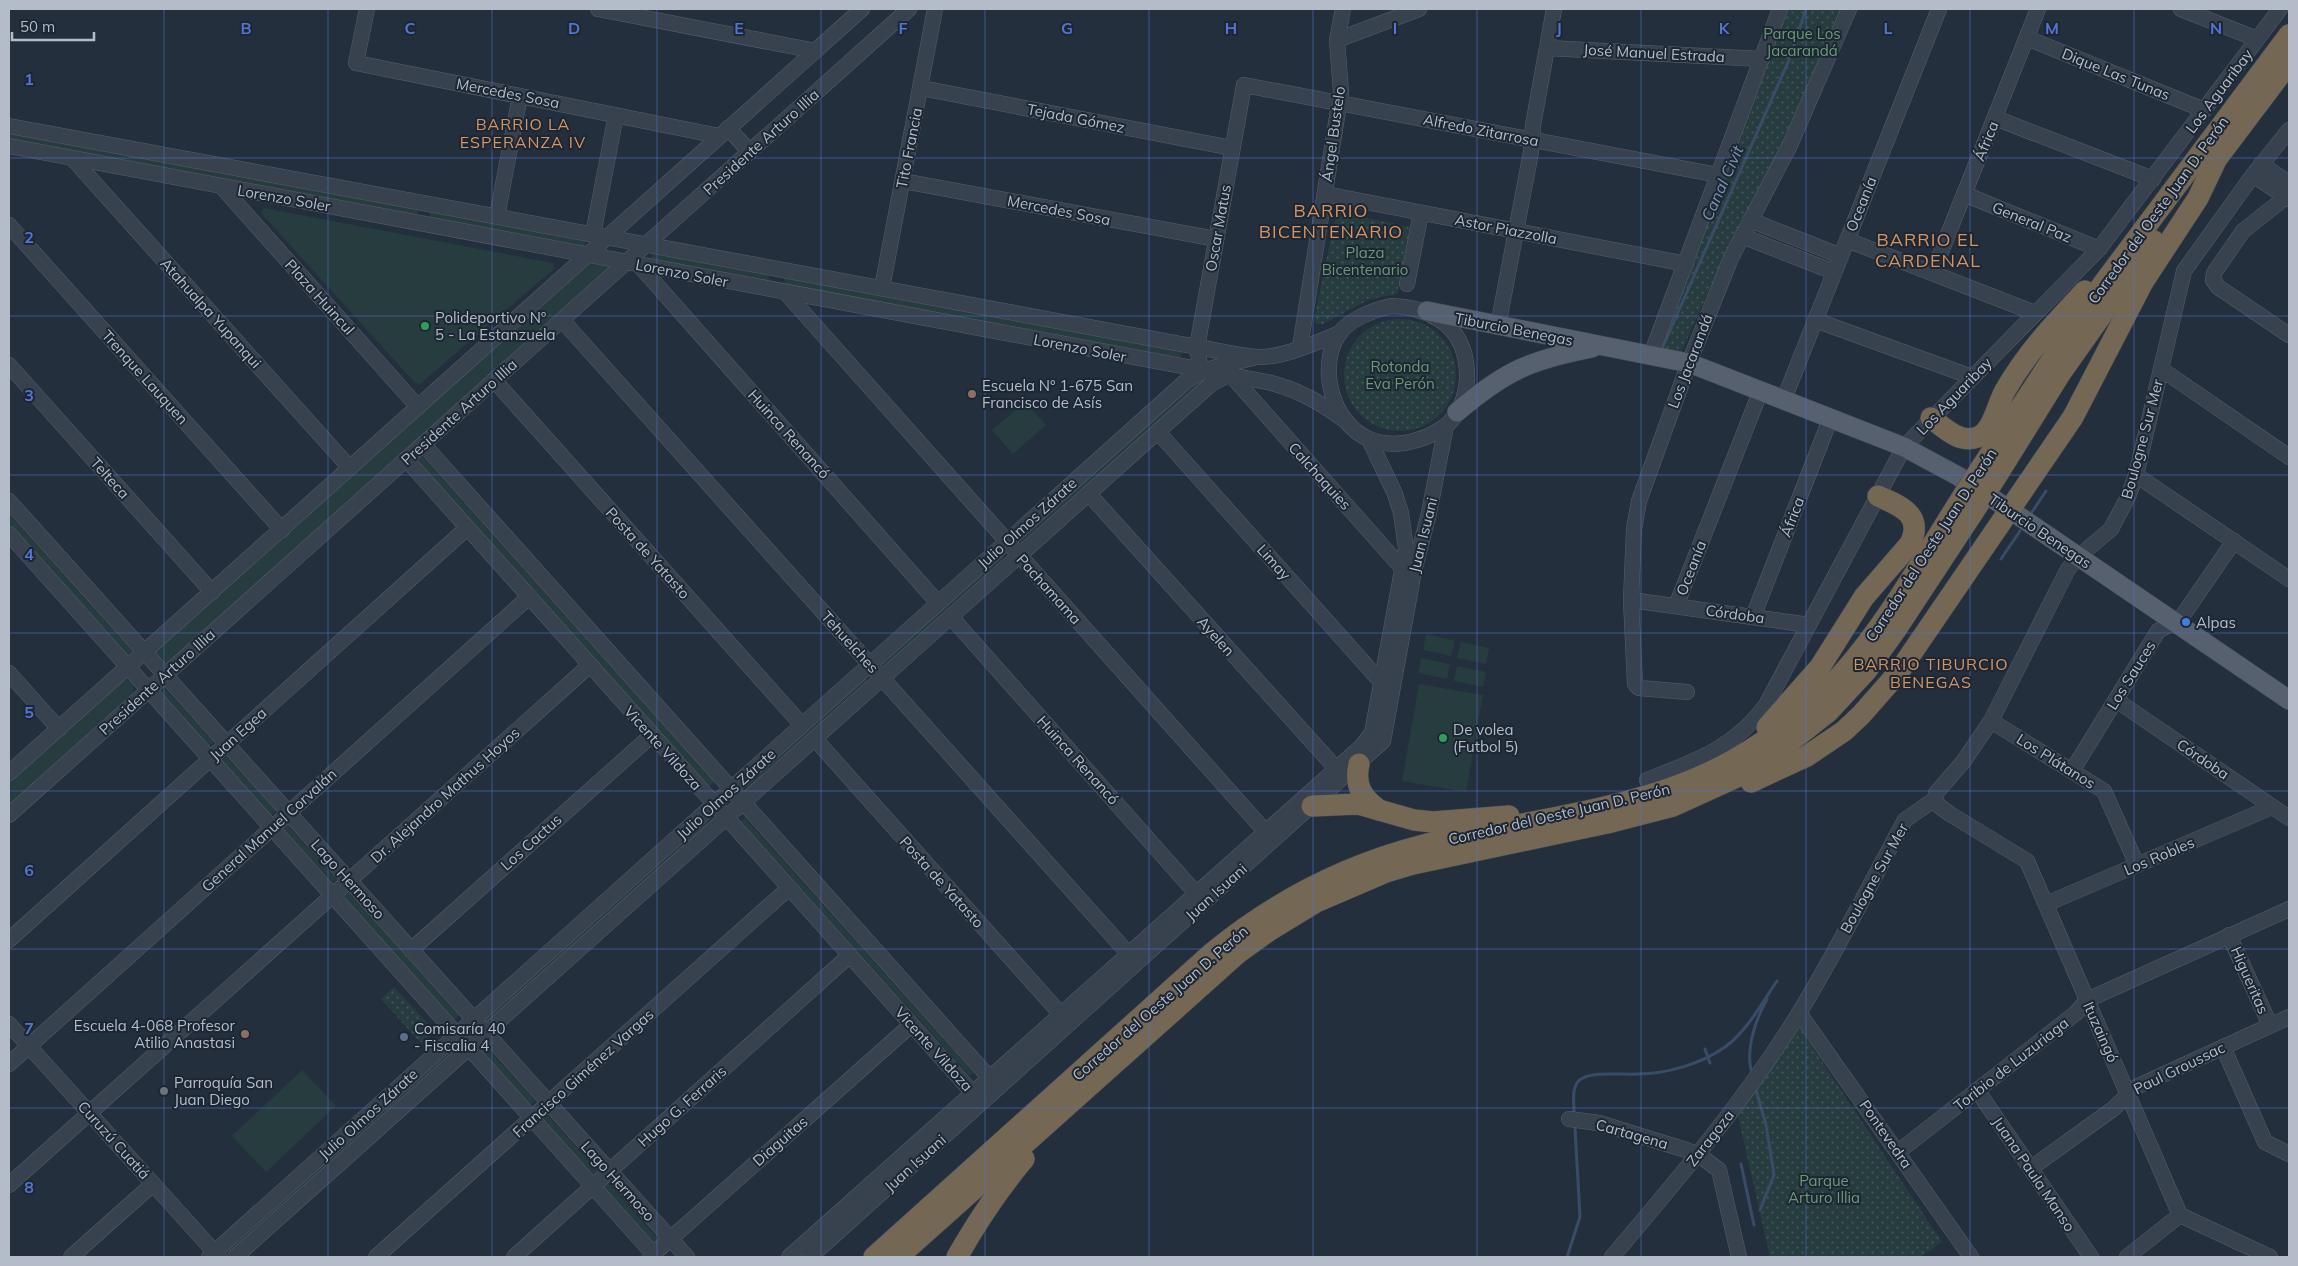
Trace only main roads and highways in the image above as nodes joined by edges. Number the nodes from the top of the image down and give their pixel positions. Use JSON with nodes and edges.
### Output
{"nodes":[{"id":1,"x":2289,"y":35,"type":"edge"},
{"id":2,"x":2289,"y":63,"type":"edge"},
{"id":3,"x":2217,"y":158,"type":"junction"},
{"id":4,"x":2155,"y":213,"type":"junction"},
{"id":5,"x":1427,"y":311,"type":"road end"},
{"id":6,"x":1600,"y":346,"type":"junction"},
{"id":7,"x":1931,"y":418,"type":"road end"},
{"id":8,"x":1452,"y":419,"type":"road end"},
{"id":9,"x":1989,"y":473,"type":"junction"},
{"id":10,"x":1878,"y":496,"type":"road end"},
{"id":11,"x":1964,"y":510,"type":"junction"},
{"id":12,"x":2010,"y":510,"type":"junction"},
{"id":13,"x":2289,"y":700,"type":"edge"},
{"id":14,"x":1347,"y":770,"type":"road end"},
{"id":15,"x":1715,"y":770,"type":"junction"},
{"id":16,"x":1648,"y":796,"type":"junction"},
{"id":17,"x":1312,"y":806,"type":"road end"},
{"id":18,"x":1672,"y":806,"type":"junction"},
{"id":19,"x":1381,"y":811,"type":"junction"},
{"id":20,"x":1574,"y":812,"type":"junction"},
{"id":21,"x":1605,"y":815,"type":"junction"},
{"id":22,"x":1098,"y":1078,"type":"junction"},
{"id":23,"x":874,"y":1257,"type":"edge"},
{"id":24,"x":898,"y":1257,"type":"edge"},
{"id":25,"x":957,"y":1257,"type":"edge"}],
"edges":[{"from":1,"to":4,"type":"highway","name":"Corredor del Oeste Juan D. Perón"},
{"from":2,"to":3,"type":"highway","name":"Corredor del Oeste Juan D. Perón"},
{"from":3,"to":9,"type":"highway","name":"Corredor del Oeste Juan D. Perón"},
{"from":3,"to":12,"type":"highway"},
{"from":4,"to":7,"type":"highway"},
{"from":4,"to":9,"type":"highway","name":"Corredor del Oeste Juan D. Perón"},
{"from":5,"to":6,"type":"main road","name":"Tiburcio Benegas"},
{"from":6,"to":8,"type":"main road","name":"Tiburcio Benegas"},
{"from":6,"to":12,"type":"main road","name":"Tiburcio Benegas"},
{"from":9,"to":11,"type":"highway","name":"Corredor del Oeste Juan D. Perón","bridge":true},
{"from":10,"to":15,"type":"highway"},
{"from":11,"to":15,"type":"highway","name":"Corredor del Oeste Juan D. Perón"},
{"from":11,"to":18,"type":"highway","name":"Corredor del Oeste Juan D. Perón"},
{"from":12,"to":13,"type":"main road","name":"Tiburcio Benegas"},
{"from":12,"to":18,"type":"highway"},
{"from":14,"to":19,"type":"highway"},
{"from":15,"to":16,"type":"highway","name":"Corredor del Oeste Juan D. Perón"},
{"from":16,"to":18,"type":"highway","name":"Corredor del Oeste Juan D. Perón"},
{"from":16,"to":21,"type":"highway","name":"Corredor del Oeste Juan D. Perón"},
{"from":17,"to":19,"type":"highway"},
{"from":19,"to":20,"type":"highway"},
{"from":20,"to":21,"type":"highway","name":"Corredor del Oeste Juan D. Perón"},
{"from":20,"to":23,"type":"highway","name":"Corredor del Oeste Juan D. Perón"},
{"from":21,"to":22,"type":"highway","name":"Corredor del Oeste Juan D. Perón"},
{"from":22,"to":24,"type":"highway","name":"Corredor del Oeste Juan D. Perón"},
{"from":22,"to":25,"type":"highway"}]}
